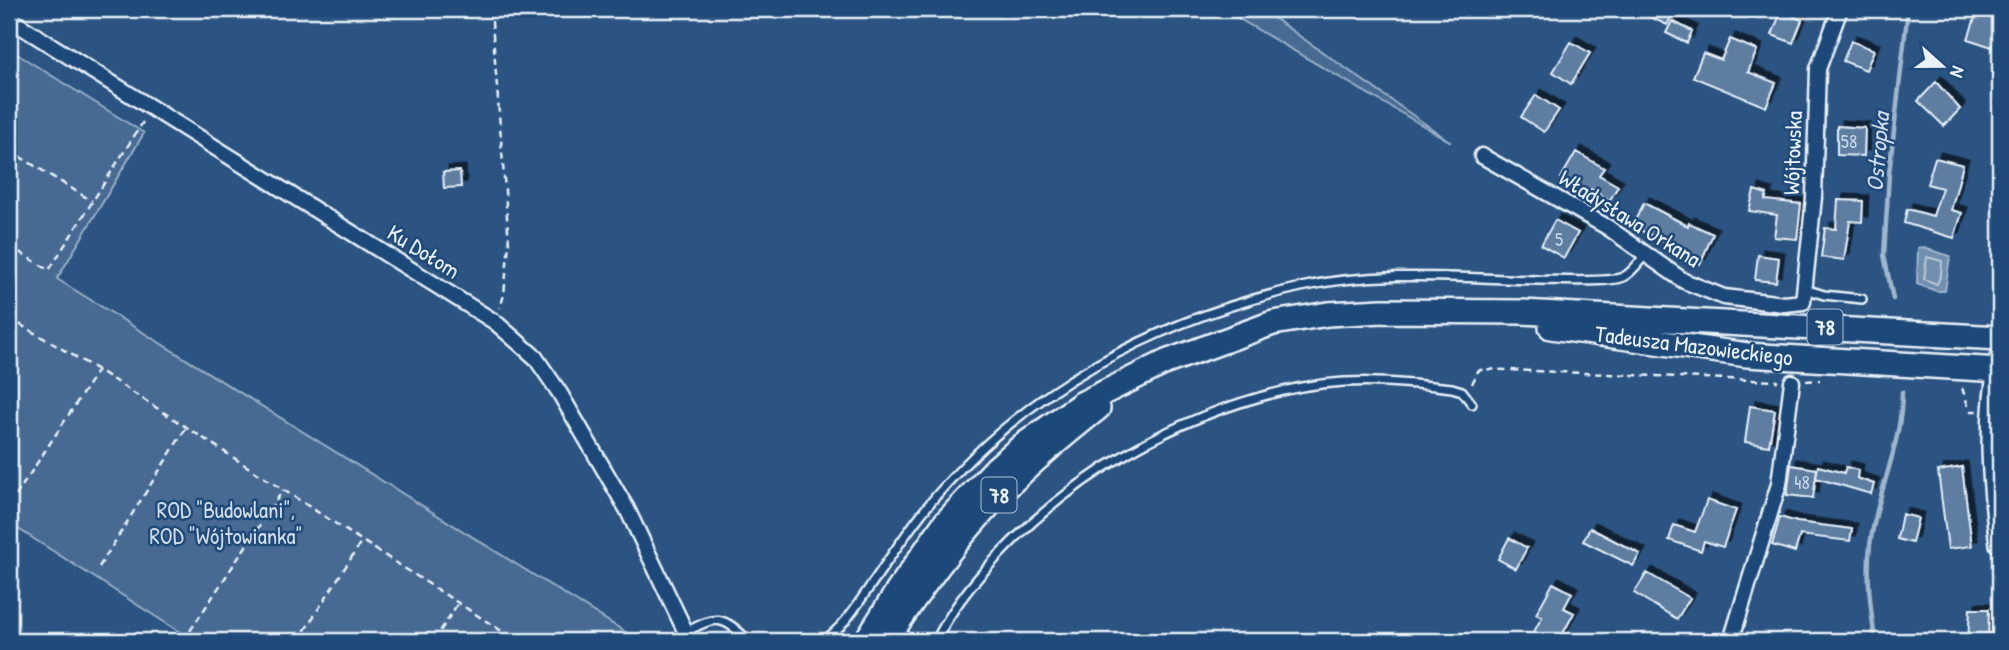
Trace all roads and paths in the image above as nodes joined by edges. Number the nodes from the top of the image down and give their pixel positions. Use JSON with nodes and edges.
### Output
{"nodes":[{"id":1,"x":491,"y":9,"type":"edge"},
{"id":2,"x":1840,"y":9,"type":"edge"},
{"id":3,"x":9,"y":19,"type":"edge"},
{"id":4,"x":153,"y":107,"type":"junction"},
{"id":5,"x":9,"y":150,"type":"edge"},
{"id":6,"x":1482,"y":156,"type":"dead end"},
{"id":7,"x":92,"y":201,"type":"junction"},
{"id":8,"x":9,"y":246,"type":"edge"},
{"id":9,"x":1645,"y":255,"type":"junction"},
{"id":10,"x":1804,"y":295,"type":"junction"},
{"id":11,"x":1863,"y":299,"type":"dead end"},
{"id":12,"x":1434,"y":312,"type":"junction"},
{"id":13,"x":9,"y":318,"type":"edge"},
{"id":14,"x":495,"y":321,"type":"junction"},
{"id":15,"x":2000,"y":338,"type":"edge"},
{"id":16,"x":1999,"y":366,"type":"edge"},
{"id":17,"x":98,"y":370,"type":"junction"},
{"id":18,"x":1139,"y":375,"type":"junction"},
{"id":19,"x":1821,"y":380,"type":"dead end"},
{"id":20,"x":1792,"y":382,"type":"junction"},
{"id":21,"x":1959,"y":385,"type":"dead end"},
{"id":22,"x":1462,"y":391,"type":"junction"},
{"id":23,"x":1472,"y":404,"type":"dead end"},
{"id":24,"x":1970,"y":411,"type":"dead end"},
{"id":25,"x":186,"y":428,"type":"junction"},
{"id":26,"x":284,"y":490,"type":"junction"},
{"id":27,"x":9,"y":506,"type":"edge"},
{"id":28,"x":362,"y":541,"type":"junction"},
{"id":29,"x":2000,"y":544,"type":"edge"},
{"id":30,"x":99,"y":567,"type":"dead end"},
{"id":31,"x":458,"y":603,"type":"junction"},
{"id":32,"x":190,"y":631,"type":"dead end"},
{"id":33,"x":687,"y":637,"type":"edge"},
{"id":34,"x":298,"y":641,"type":"edge"},
{"id":35,"x":433,"y":641,"type":"edge"},
{"id":36,"x":517,"y":641,"type":"edge"},
{"id":37,"x":749,"y":641,"type":"edge"},
{"id":38,"x":823,"y":641,"type":"edge"},
{"id":39,"x":866,"y":641,"type":"edge"},
{"id":40,"x":887,"y":641,"type":"edge"},
{"id":41,"x":936,"y":641,"type":"edge"},
{"id":42,"x":1731,"y":641,"type":"edge"}],
"edges":[{"from":1,"to":14,"type":"path"},
{"from":2,"to":10,"type":"street","name":"Wójtowska"},
{"from":3,"to":4,"type":"street","name":"Ku Dołom"},
{"from":4,"to":7,"type":"path"},
{"from":4,"to":14,"type":"street","name":"Ku Dołom"},
{"from":5,"to":7,"type":"path"},
{"from":6,"to":9,"type":"street","name":"Władysława Orkana"},
{"from":7,"to":8,"type":"path"},
{"from":9,"to":10,"type":"street","name":"Władysława Orkana"},
{"from":9,"to":38,"type":"lane"},
{"from":10,"to":11,"type":"lane"},
{"from":12,"to":15,"type":"main road","name":"Tadeusza Mazowieckiego","number":"78"},
{"from":12,"to":16,"type":"main road","name":"Tadeusza Mazowieckiego","number":"78"},
{"from":12,"to":18,"type":"main road","name":"Tadeusza Mazowieckiego","number":"78"},
{"from":13,"to":17,"type":"path"},
{"from":14,"to":33,"type":"street","name":"Ku Dołom"},
{"from":16,"to":29,"type":"main road"},
{"from":17,"to":25,"type":"path"},
{"from":17,"to":27,"type":"path"},
{"from":18,"to":39,"type":"main road","name":"Tadeusza Mazowieckiego","number":"78"},
{"from":18,"to":40,"type":"main road","name":"Tadeusza Mazowieckiego","number":"78"},
{"from":19,"to":20,"type":"path"},
{"from":20,"to":22,"type":"path"},
{"from":20,"to":42,"type":"street"},
{"from":21,"to":24,"type":"path"},
{"from":22,"to":23,"type":"lane"},
{"from":22,"to":41,"type":"lane"},
{"from":25,"to":26,"type":"path"},
{"from":25,"to":30,"type":"path"},
{"from":26,"to":28,"type":"path"},
{"from":26,"to":32,"type":"path"},
{"from":28,"to":31,"type":"path"},
{"from":28,"to":34,"type":"path"},
{"from":31,"to":35,"type":"path"},
{"from":31,"to":36,"type":"path"},
{"from":33,"to":37,"type":"lane"}]}
